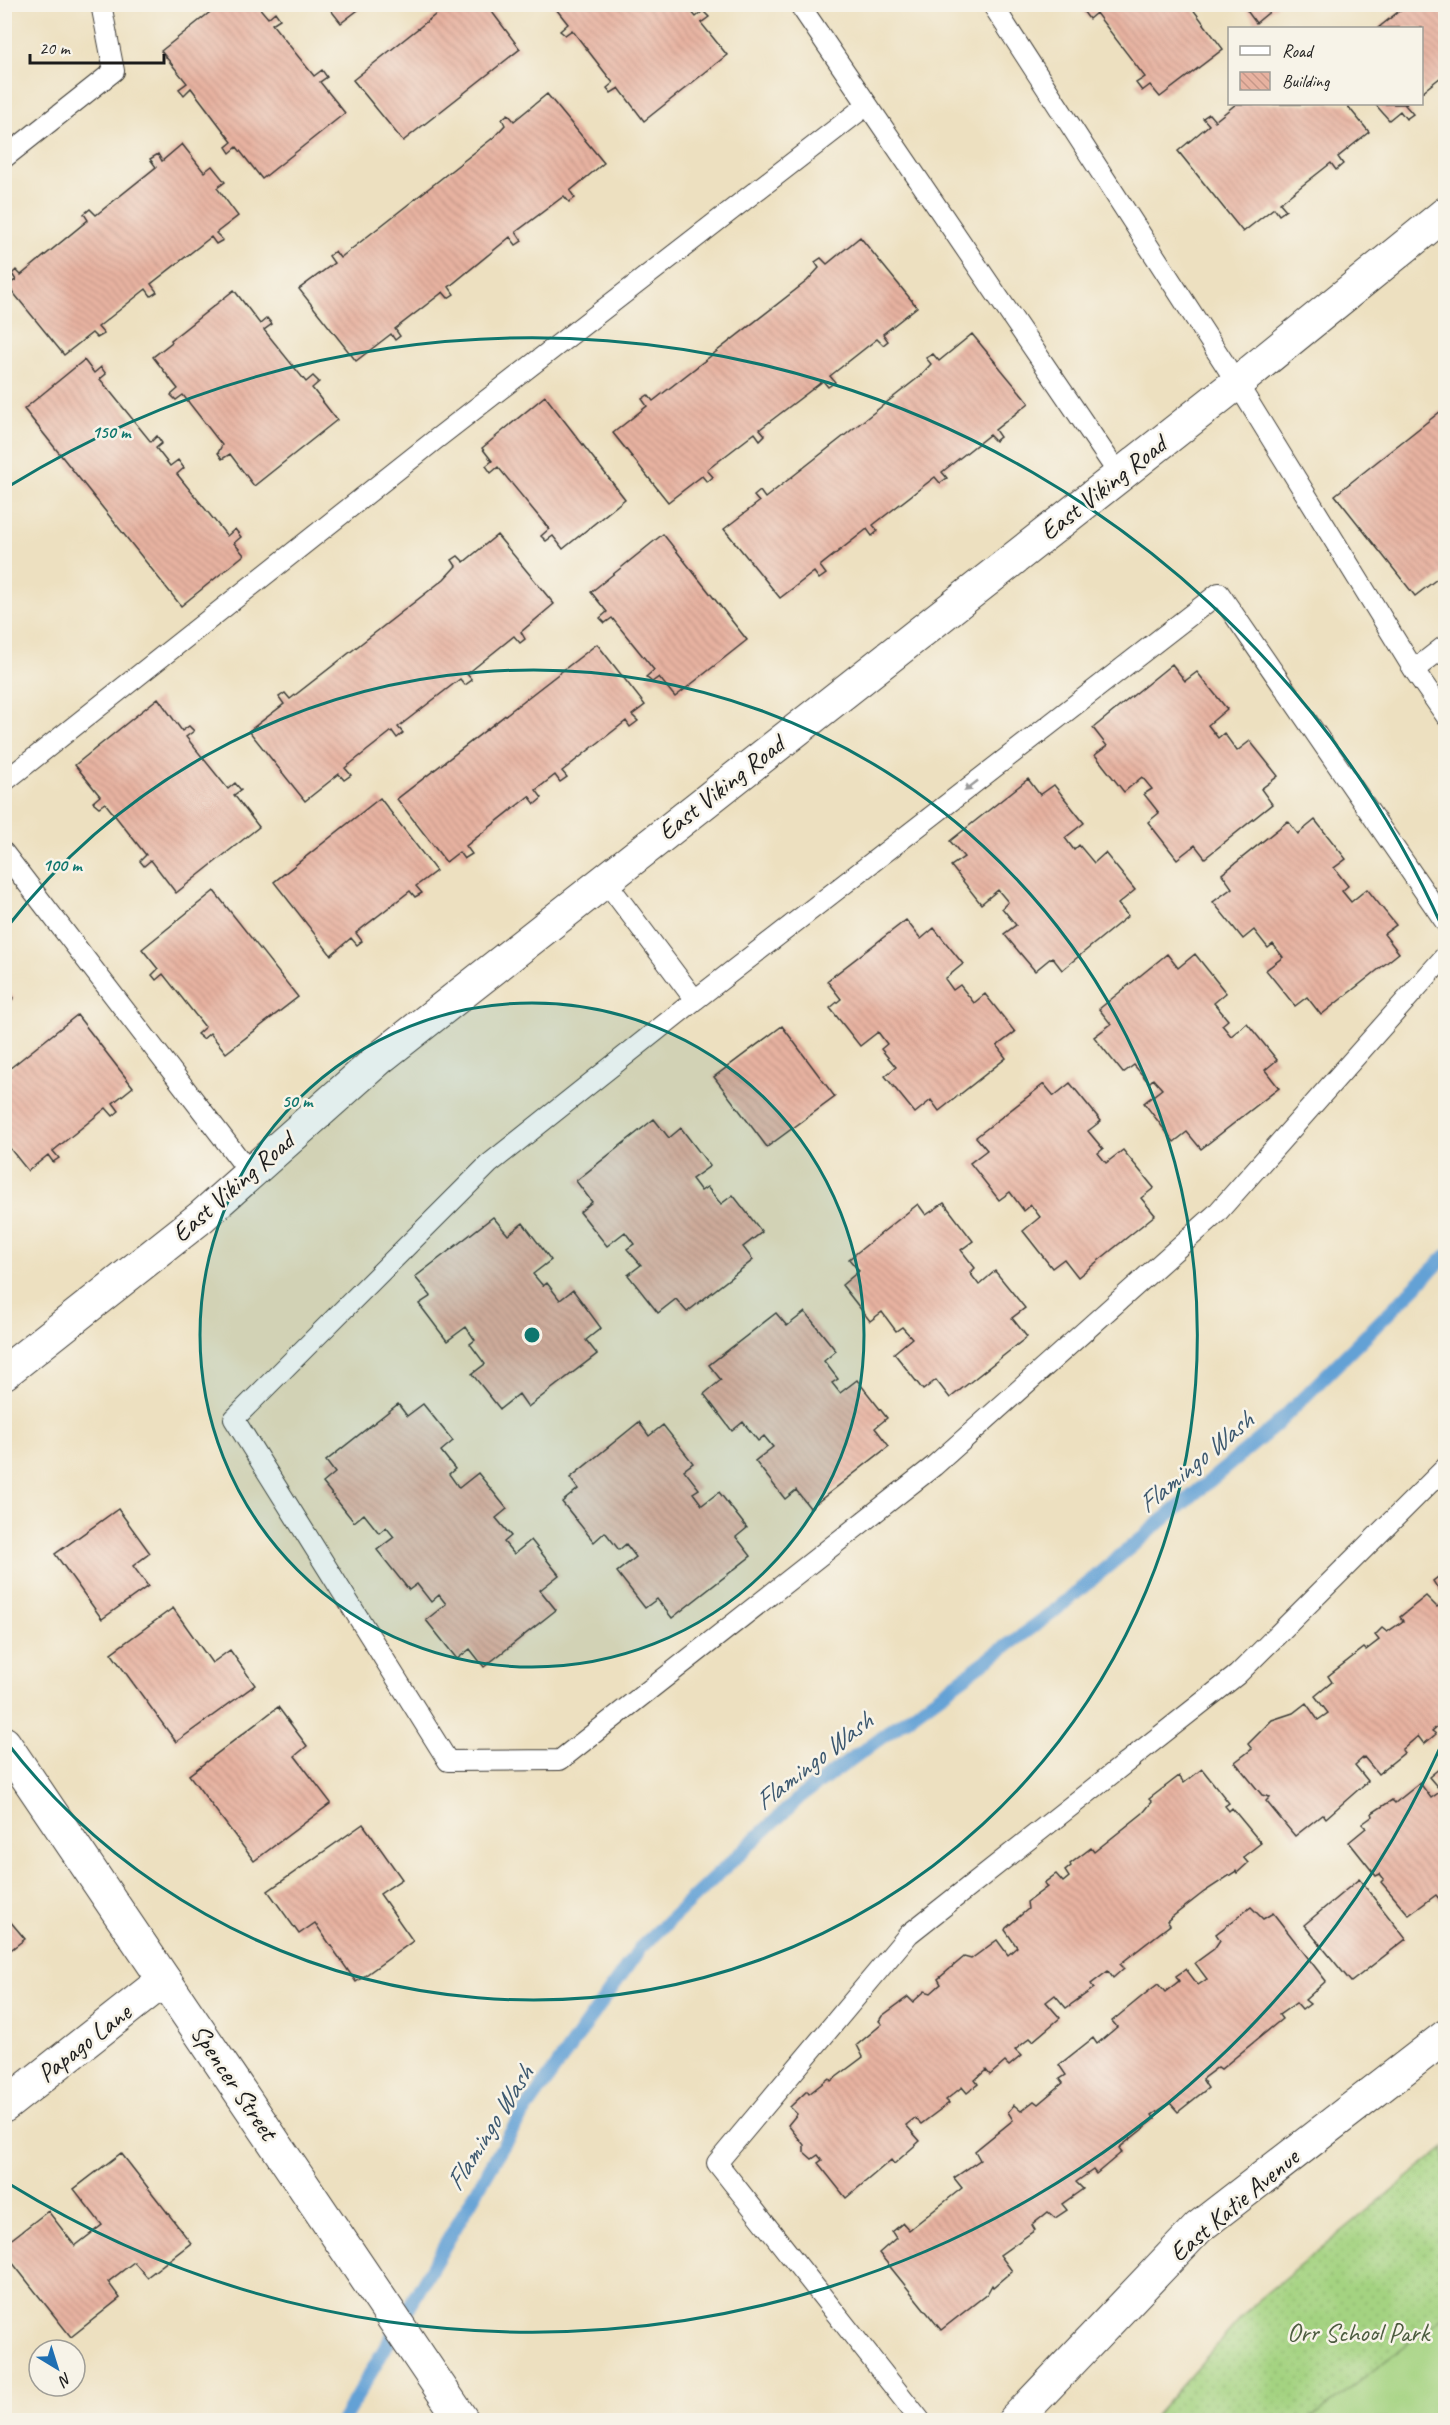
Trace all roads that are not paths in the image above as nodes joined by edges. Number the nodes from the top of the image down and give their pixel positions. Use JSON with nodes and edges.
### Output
{"nodes":[{"id":1,"x":100,"y":4,"type":"edge"},
{"id":2,"x":798,"y":4,"type":"edge"},
{"id":3,"x":992,"y":4,"type":"edge"},
{"id":4,"x":867,"y":105,"type":"junction"},
{"id":5,"x":4,"y":158,"type":"edge"},
{"id":6,"x":1446,"y":213,"type":"edge"},
{"id":7,"x":1237,"y":383,"type":"junction"},
{"id":8,"x":1120,"y":476,"type":"junction"},
{"id":9,"x":1446,"y":645,"type":"edge"},
{"id":10,"x":1414,"y":670,"type":"junction"},
{"id":11,"x":1446,"y":716,"type":"edge"},
{"id":12,"x":4,"y":782,"type":"edge"},
{"id":13,"x":4,"y":853,"type":"edge"},
{"id":14,"x":604,"y":879,"type":"junction"},
{"id":15,"x":1446,"y":923,"type":"edge"},
{"id":16,"x":1446,"y":955,"type":"edge"},
{"id":17,"x":695,"y":1000,"type":"junction"},
{"id":18,"x":250,"y":1173,"type":"junction"},
{"id":19,"x":4,"y":1374,"type":"edge"},
{"id":20,"x":1446,"y":1467,"type":"edge"},
{"id":21,"x":4,"y":1743,"type":"edge"},
{"id":22,"x":164,"y":1980,"type":"junction"},
{"id":23,"x":1446,"y":2036,"type":"edge"},
{"id":24,"x":4,"y":2106,"type":"edge"},
{"id":25,"x":462,"y":2421,"type":"edge"},
{"id":26,"x":920,"y":2421,"type":"edge"},
{"id":27,"x":1015,"y":2421,"type":"edge"}],
"edges":[{"from":1,"to":5,"type":"lane"},
{"from":2,"to":4,"type":"lane"},
{"from":3,"to":7,"type":"lane"},
{"from":4,"to":8,"type":"lane"},
{"from":4,"to":12,"type":"lane"},
{"from":6,"to":7,"type":"street","name":"East Viking Road"},
{"from":7,"to":8,"type":"street","name":"East Viking Road"},
{"from":7,"to":10,"type":"lane"},
{"from":8,"to":14,"type":"street","name":"East Viking Road"},
{"from":9,"to":10,"type":"lane"},
{"from":10,"to":11,"type":"lane"},
{"from":13,"to":18,"type":"lane"},
{"from":14,"to":17,"type":"lane"},
{"from":14,"to":18,"type":"street","name":"East Viking Road"},
{"from":15,"to":17,"type":"lane","one_way":true},
{"from":16,"to":17,"type":"lane"},
{"from":18,"to":19,"type":"street","name":"East Viking Road"},
{"from":20,"to":26,"type":"lane"},
{"from":21,"to":22,"type":"street","name":"Spencer Street"},
{"from":22,"to":24,"type":"street","name":"Papago Lane"},
{"from":22,"to":25,"type":"street","name":"Spencer Street"},
{"from":23,"to":27,"type":"street","name":"East Katie Avenue"}]}
